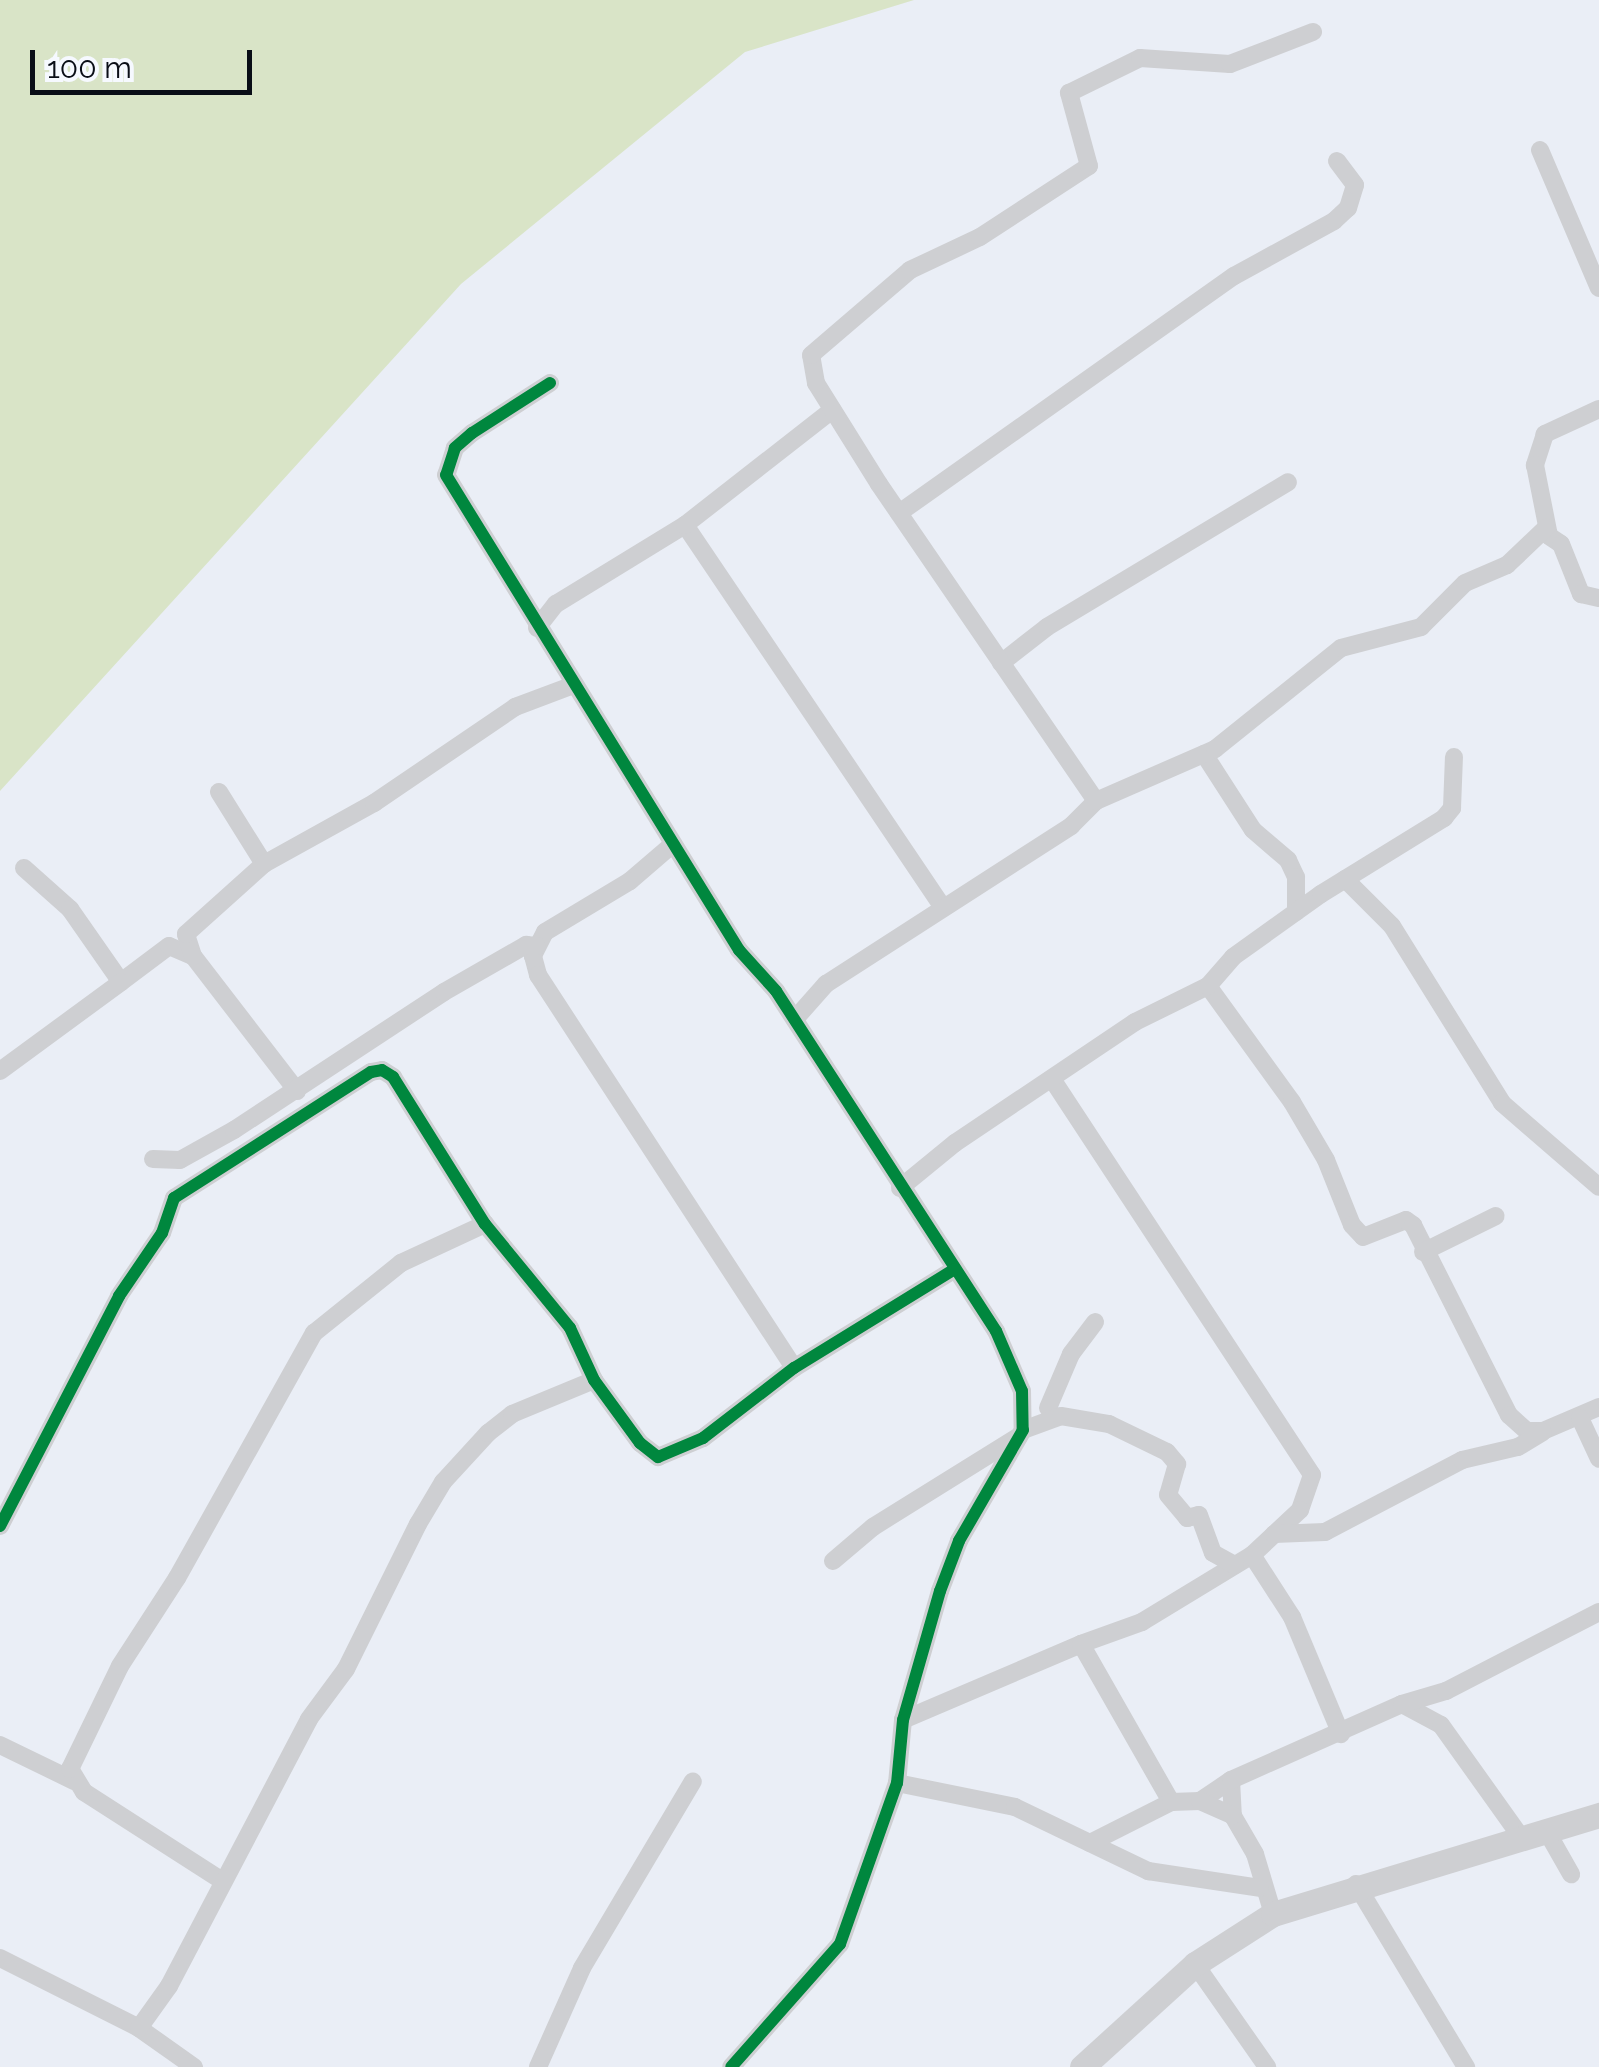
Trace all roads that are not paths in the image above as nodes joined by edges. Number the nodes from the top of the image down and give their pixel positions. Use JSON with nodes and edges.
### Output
{"nodes":[{"id":1,"x":1314,"y":32,"type":"dead end"},
{"id":2,"x":1540,"y":150,"type":"dead end"},
{"id":3,"x":1337,"y":161,"type":"dead end"},
{"id":4,"x":1599,"y":288,"type":"edge"},
{"id":5,"x":550,"y":384,"type":"dead end"},
{"id":6,"x":832,"y":410,"type":"junction"},
{"id":7,"x":1599,"y":410,"type":"edge"},
{"id":8,"x":1288,"y":482,"type":"dead end"},
{"id":9,"x":899,"y":513,"type":"junction"},
{"id":10,"x":686,"y":524,"type":"junction"},
{"id":11,"x":1546,"y":528,"type":"junction"},
{"id":12,"x":1599,"y":598,"type":"edge"},
{"id":13,"x":537,"y":628,"type":"junction"},
{"id":14,"x":1001,"y":663,"type":"junction"},
{"id":15,"x":571,"y":686,"type":"junction"},
{"id":16,"x":1204,"y":754,"type":"junction"},
{"id":17,"x":1454,"y":757,"type":"dead end"},
{"id":18,"x":220,"y":792,"type":"dead end"},
{"id":19,"x":1096,"y":801,"type":"junction"},
{"id":20,"x":673,"y":844,"type":"junction"},
{"id":21,"x":264,"y":864,"type":"junction"},
{"id":22,"x":24,"y":868,"type":"dead end"},
{"id":23,"x":1345,"y":879,"type":"junction"},
{"id":24,"x":943,"y":908,"type":"junction"},
{"id":25,"x":1296,"y":912,"type":"junction"},
{"id":26,"x":186,"y":934,"type":"junction"},
{"id":27,"x":168,"y":946,"type":"junction"},
{"id":28,"x":536,"y":946,"type":"junction"},
{"id":29,"x":193,"y":956,"type":"junction"},
{"id":30,"x":121,"y":982,"type":"junction"},
{"id":31,"x":1208,"y":986,"type":"junction"},
{"id":32,"x":795,"y":1018,"type":"junction"},
{"id":33,"x":0,"y":1071,"type":"edge"},
{"id":34,"x":1054,"y":1082,"type":"junction"},
{"id":35,"x":296,"y":1090,"type":"junction"},
{"id":36,"x":152,"y":1159,"type":"dead end"},
{"id":37,"x":1599,"y":1187,"type":"edge"},
{"id":38,"x":900,"y":1188,"type":"junction"},
{"id":39,"x":1496,"y":1216,"type":"dead end"},
{"id":40,"x":485,"y":1224,"type":"junction"},
{"id":41,"x":1423,"y":1252,"type":"junction"},
{"id":42,"x":955,"y":1270,"type":"junction"},
{"id":43,"x":1095,"y":1322,"type":"dead end"},
{"id":44,"x":794,"y":1368,"type":"junction"},
{"id":45,"x":594,"y":1380,"type":"junction"},
{"id":46,"x":1022,"y":1391,"type":"junction"},
{"id":47,"x":1599,"y":1407,"type":"edge"},
{"id":48,"x":1054,"y":1412,"type":"junction"},
{"id":49,"x":1580,"y":1418,"type":"junction"},
{"id":50,"x":1543,"y":1431,"type":"junction"},
{"id":51,"x":1021,"y":1433,"type":"junction"},
{"id":52,"x":1599,"y":1459,"type":"edge"},
{"id":53,"x":967,"y":1469,"type":"junction"},
{"id":54,"x":986,"y":1498,"type":"junction"},
{"id":55,"x":0,"y":1526,"type":"edge"},
{"id":56,"x":1274,"y":1534,"type":"junction"},
{"id":57,"x":832,"y":1560,"type":"dead end"},
{"id":58,"x":1246,"y":1563,"type":"junction"},
{"id":59,"x":1599,"y":1612,"type":"edge"},
{"id":60,"x":1081,"y":1644,"type":"junction"},
{"id":61,"x":1446,"y":1692,"type":"junction"},
{"id":62,"x":1402,"y":1704,"type":"junction"},
{"id":63,"x":902,"y":1720,"type":"junction"},
{"id":64,"x":1441,"y":1725,"type":"junction"},
{"id":65,"x":1340,"y":1734,"type":"junction"},
{"id":66,"x":0,"y":1745,"type":"edge"},
{"id":67,"x":1231,"y":1780,"type":"junction"},
{"id":68,"x":694,"y":1781,"type":"dead end"},
{"id":69,"x":74,"y":1782,"type":"junction"},
{"id":70,"x":897,"y":1783,"type":"junction"},
{"id":71,"x":1200,"y":1800,"type":"junction"},
{"id":72,"x":1170,"y":1802,"type":"junction"},
{"id":73,"x":1599,"y":1815,"type":"edge"},
{"id":74,"x":1233,"y":1816,"type":"junction"},
{"id":75,"x":1533,"y":1834,"type":"junction"},
{"id":76,"x":1090,"y":1843,"type":"junction"},
{"id":77,"x":1571,"y":1874,"type":"dead end"},
{"id":78,"x":221,"y":1880,"type":"junction"},
{"id":79,"x":1356,"y":1884,"type":"junction"},
{"id":80,"x":1260,"y":1888,"type":"junction"},
{"id":81,"x":1273,"y":1914,"type":"junction"},
{"id":82,"x":0,"y":1958,"type":"edge"},
{"id":83,"x":1195,"y":1964,"type":"junction"},
{"id":84,"x":140,"y":2028,"type":"junction"},
{"id":85,"x":1457,"y":2062,"type":"edge"},
{"id":86,"x":194,"y":2067,"type":"edge"},
{"id":87,"x":538,"y":2067,"type":"edge"},
{"id":88,"x":731,"y":2067,"type":"edge"},
{"id":89,"x":1082,"y":2067,"type":"edge"},
{"id":90,"x":1267,"y":2067,"type":"edge"}],
"edges":[{"from":1,"to":6,"type":"street"},
{"from":2,"to":4,"type":"street"},
{"from":3,"to":9,"type":"street"},
{"from":5,"to":13,"type":"street"},
{"from":6,"to":9,"type":"street"},
{"from":6,"to":10,"type":"street"},
{"from":7,"to":11,"type":"street"},
{"from":8,"to":14,"type":"street"},
{"from":9,"to":14,"type":"street"},
{"from":10,"to":13,"type":"street"},
{"from":10,"to":24,"type":"street"},
{"from":11,"to":12,"type":"street"},
{"from":11,"to":16,"type":"street"},
{"from":13,"to":15,"type":"street"},
{"from":14,"to":19,"type":"street"},
{"from":15,"to":20,"type":"street"},
{"from":15,"to":21,"type":"street"},
{"from":16,"to":19,"type":"street"},
{"from":16,"to":25,"type":"street"},
{"from":17,"to":23,"type":"street"},
{"from":18,"to":21,"type":"street"},
{"from":19,"to":24,"type":"street"},
{"from":20,"to":28,"type":"street"},
{"from":20,"to":32,"type":"street"},
{"from":21,"to":26,"type":"street"},
{"from":22,"to":30,"type":"street"},
{"from":23,"to":25,"type":"street"},
{"from":23,"to":37,"type":"street"},
{"from":24,"to":32,"type":"street"},
{"from":25,"to":31,"type":"street"},
{"from":26,"to":27,"type":"street"},
{"from":26,"to":29,"type":"street"},
{"from":27,"to":29,"type":"street"},
{"from":27,"to":30,"type":"street"},
{"from":28,"to":35,"type":"street"},
{"from":28,"to":44,"type":"street"},
{"from":29,"to":35,"type":"street"},
{"from":30,"to":33,"type":"street"},
{"from":31,"to":34,"type":"street"},
{"from":31,"to":41,"type":"street"},
{"from":32,"to":38,"type":"street"},
{"from":34,"to":38,"type":"street"},
{"from":34,"to":56,"type":"street"},
{"from":35,"to":36,"type":"street"},
{"from":38,"to":42,"type":"street"},
{"from":39,"to":41,"type":"street"},
{"from":40,"to":45,"type":"street"},
{"from":40,"to":55,"type":"street"},
{"from":40,"to":69,"type":"street"},
{"from":41,"to":50,"type":"street"},
{"from":42,"to":44,"type":"street"},
{"from":42,"to":46,"type":"street"},
{"from":43,"to":48,"type":"street"},
{"from":44,"to":45,"type":"street"},
{"from":45,"to":78,"type":"street"},
{"from":46,"to":48,"type":"street"},
{"from":46,"to":51,"type":"street"},
{"from":47,"to":49,"type":"street"},
{"from":48,"to":51,"type":"street"},
{"from":48,"to":58,"type":"street"},
{"from":49,"to":50,"type":"street"},
{"from":49,"to":52,"type":"street"},
{"from":50,"to":56,"type":"street"},
{"from":51,"to":53,"type":"street"},
{"from":51,"to":54,"type":"street"},
{"from":53,"to":54,"type":"street"},
{"from":53,"to":57,"type":"street"},
{"from":54,"to":63,"type":"street"},
{"from":56,"to":58,"type":"street"},
{"from":58,"to":60,"type":"street"},
{"from":58,"to":65,"type":"street"},
{"from":59,"to":61,"type":"street"},
{"from":60,"to":63,"type":"street"},
{"from":60,"to":72,"type":"street"},
{"from":61,"to":62,"type":"street"},
{"from":61,"to":64,"type":"street"},
{"from":62,"to":64,"type":"street"},
{"from":62,"to":65,"type":"street"},
{"from":63,"to":70,"type":"street"},
{"from":64,"to":75,"type":"street"},
{"from":65,"to":67,"type":"street"},
{"from":66,"to":69,"type":"street"},
{"from":67,"to":71,"type":"street"},
{"from":67,"to":74,"type":"street"},
{"from":68,"to":87,"type":"street"},
{"from":69,"to":78,"type":"street"},
{"from":70,"to":76,"type":"street"},
{"from":70,"to":88,"type":"street"},
{"from":71,"to":72,"type":"street"},
{"from":71,"to":74,"type":"street"},
{"from":72,"to":76,"type":"street"},
{"from":73,"to":75,"type":"street"},
{"from":74,"to":80,"type":"street"},
{"from":75,"to":77,"type":"street"},
{"from":75,"to":79,"type":"street"},
{"from":76,"to":80,"type":"street"},
{"from":78,"to":84,"type":"street"},
{"from":79,"to":81,"type":"street"},
{"from":79,"to":85,"type":"street"},
{"from":80,"to":81,"type":"street"},
{"from":81,"to":83,"type":"street"},
{"from":82,"to":84,"type":"street"},
{"from":83,"to":89,"type":"street"},
{"from":83,"to":90,"type":"street"},
{"from":84,"to":86,"type":"street"}]}
